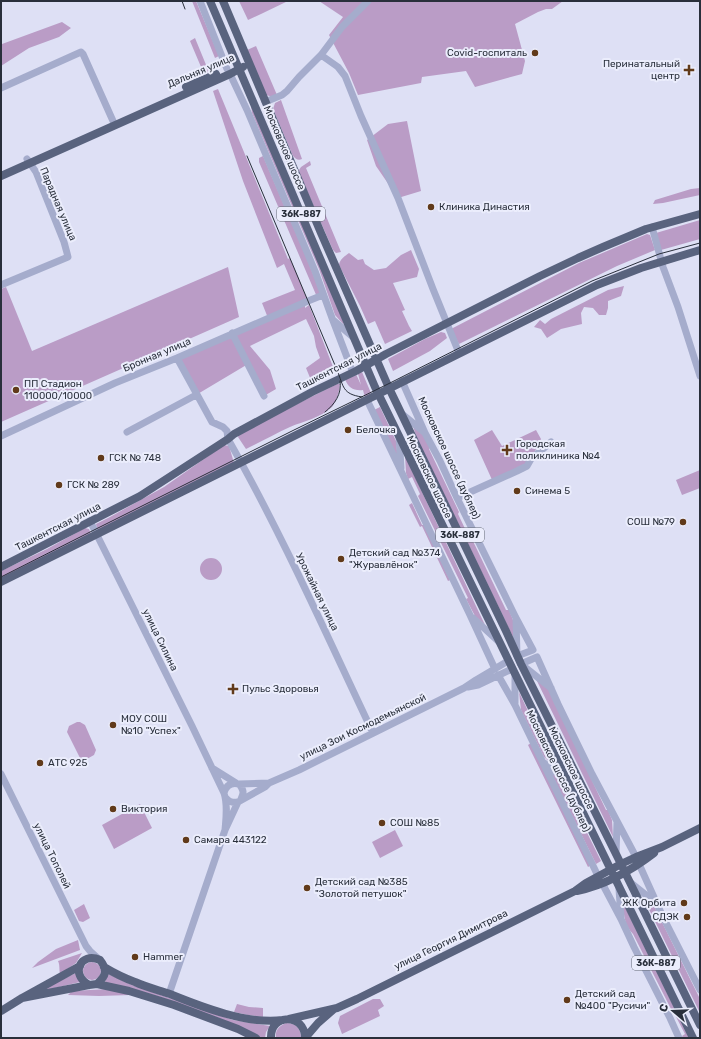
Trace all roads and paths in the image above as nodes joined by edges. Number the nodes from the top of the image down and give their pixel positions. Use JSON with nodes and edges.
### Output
{"nodes":[{"id":1,"x":200,"y":1,"type":"edge"},
{"id":2,"x":210,"y":1,"type":"edge"},
{"id":3,"x":223,"y":1,"type":"edge"},
{"id":4,"x":368,"y":1,"type":"edge"},
{"id":5,"x":210,"y":27,"type":"junction"},
{"id":6,"x":227,"y":41,"type":"junction"},
{"id":7,"x":321,"y":54,"type":"junction"},
{"id":8,"x":248,"y":63,"type":"junction"},
{"id":9,"x":238,"y":67,"type":"junction"},
{"id":10,"x":228,"y":71,"type":"junction"},
{"id":11,"x":1,"y":88,"type":"edge"},
{"id":12,"x":248,"y":91,"type":"junction"},
{"id":13,"x":265,"y":102,"type":"junction"},
{"id":14,"x":247,"y":110,"type":"junction"},
{"id":15,"x":112,"y":121,"type":"junction"},
{"id":16,"x":28,"y":161,"type":"junction"},
{"id":17,"x":1,"y":171,"type":"edge"},
{"id":18,"x":1,"y":176,"type":"edge"},
{"id":19,"x":700,"y":214,"type":"edge"},
{"id":20,"x":652,"y":228,"type":"junction"},
{"id":21,"x":700,"y":250,"type":"edge"},
{"id":22,"x":661,"y":262,"type":"junction"},
{"id":23,"x":1,"y":285,"type":"edge"},
{"id":24,"x":323,"y":295,"type":"junction"},
{"id":25,"x":332,"y":318,"type":"junction"},
{"id":26,"x":446,"y":323,"type":"junction"},
{"id":27,"x":232,"y":333,"type":"junction"},
{"id":28,"x":353,"y":337,"type":"junction"},
{"id":29,"x":459,"y":353,"type":"junction"},
{"id":30,"x":177,"y":358,"type":"junction"},
{"id":31,"x":377,"y":360,"type":"junction"},
{"id":32,"x":365,"y":366,"type":"junction"},
{"id":33,"x":353,"y":372,"type":"junction"},
{"id":34,"x":700,"y":376,"type":"edge"},
{"id":35,"x":402,"y":381,"type":"junction"},
{"id":36,"x":389,"y":388,"type":"junction"},
{"id":37,"x":378,"y":394,"type":"junction"},
{"id":38,"x":196,"y":395,"type":"junction"},
{"id":39,"x":264,"y":396,"type":"dead end"},
{"id":40,"x":367,"y":400,"type":"junction"},
{"id":41,"x":402,"y":414,"type":"junction"},
{"id":42,"x":127,"y":432,"type":"dead end"},
{"id":43,"x":425,"y":433,"type":"junction"},
{"id":44,"x":1,"y":436,"type":"edge"},
{"id":45,"x":398,"y":436,"type":"junction"},
{"id":46,"x":228,"y":439,"type":"junction"},
{"id":47,"x":551,"y":442,"type":"dead end"},
{"id":48,"x":241,"y":462,"type":"junction"},
{"id":49,"x":401,"y":472,"type":"junction"},
{"id":50,"x":457,"y":498,"type":"junction"},
{"id":51,"x":90,"y":521,"type":"junction"},
{"id":52,"x":97,"y":534,"type":"junction"},
{"id":53,"x":1,"y":567,"type":"edge"},
{"id":54,"x":1,"y":582,"type":"edge"},
{"id":55,"x":470,"y":615,"type":"junction"},
{"id":56,"x":516,"y":618,"type":"junction"},
{"id":57,"x":498,"y":640,"type":"junction"},
{"id":58,"x":533,"y":650,"type":"joint"},
{"id":59,"x":519,"y":660,"type":"junction"},
{"id":60,"x":512,"y":668,"type":"junction"},
{"id":61,"x":496,"y":672,"type":"junction"},
{"id":62,"x":551,"y":688,"type":"junction"},
{"id":63,"x":515,"y":705,"type":"junction"},
{"id":64,"x":373,"y":733,"type":"junction"},
{"id":65,"x":543,"y":761,"type":"junction"},
{"id":66,"x":212,"y":768,"type":"junction"},
{"id":67,"x":1,"y":774,"type":"edge"},
{"id":68,"x":567,"y":782,"type":"junction"},
{"id":69,"x":269,"y":783,"type":"junction"},
{"id":70,"x":238,"y":784,"type":"junction"},
{"id":71,"x":225,"y":795,"type":"junction"},
{"id":72,"x":240,"y":801,"type":"junction"},
{"id":73,"x":617,"y":821,"type":"junction"},
{"id":74,"x":700,"y":828,"type":"edge"},
{"id":75,"x":225,"y":830,"type":"junction"},
{"id":76,"x":616,"y":854,"type":"junction"},
{"id":77,"x":638,"y":861,"type":"junction"},
{"id":78,"x":623,"y":868,"type":"junction"},
{"id":79,"x":612,"y":874,"type":"junction"},
{"id":80,"x":600,"y":879,"type":"junction"},
{"id":81,"x":630,"y":882,"type":"junction"},
{"id":82,"x":619,"y":889,"type":"junction"},
{"id":83,"x":657,"y":905,"type":"junction"},
{"id":84,"x":621,"y":919,"type":"junction"},
{"id":85,"x":86,"y":946,"type":"junction"},
{"id":86,"x":82,"y":963,"type":"junction"},
{"id":87,"x":102,"y":964,"type":"junction"},
{"id":88,"x":93,"y":985,"type":"junction"},
{"id":89,"x":700,"y":990,"type":"edge"},
{"id":90,"x":169,"y":994,"type":"junction"},
{"id":91,"x":22,"y":998,"type":"junction"},
{"id":92,"x":337,"y":1008,"type":"junction"},
{"id":93,"x":1,"y":1011,"type":"edge"},
{"id":94,"x":286,"y":1019,"type":"junction"},
{"id":95,"x":700,"y":1024,"type":"edge"},
{"id":96,"x":256,"y":1038,"type":"edge"},
{"id":97,"x":271,"y":1038,"type":"edge"},
{"id":98,"x":305,"y":1038,"type":"edge"},
{"id":99,"x":679,"y":1038,"type":"edge"},
{"id":100,"x":693,"y":1038,"type":"edge"}],
"edges":[{"from":1,"to":5,"type":"street"},
{"from":2,"to":6,"type":"main road","name":"Московское шоссе","number":"36К-887"},
{"from":3,"to":8,"type":"main road","name":"Московское шоссе","number":"36К-887"},
{"from":4,"to":7,"type":"street"},
{"from":5,"to":6,"type":"street"},
{"from":5,"to":10,"type":"street"},
{"from":6,"to":9,"type":"main road","name":"Московское шоссе","number":"36К-887"},
{"from":7,"to":13,"type":"street"},
{"from":7,"to":26,"type":"street"},
{"from":8,"to":9,"type":"main road","name":"Дальняя улица"},
{"from":8,"to":13,"type":"main road","name":"Московское шоссе","number":"36К-887"},
{"from":9,"to":10,"type":"main road","name":"Дальняя улица"},
{"from":9,"to":12,"type":"main road","name":"Московское шоссе","number":"36К-887"},
{"from":10,"to":14,"type":"street"},
{"from":10,"to":15,"type":"main road","name":"Дальняя улица"},
{"from":10,"to":16,"type":"main road","name":"Дальняя улица"},
{"from":11,"to":15,"type":"street"},
{"from":12,"to":14,"type":"street"},
{"from":12,"to":28,"type":"main road","name":"Московское шоссе","number":"36К-887"},
{"from":13,"to":31,"type":"main road","name":"Московское шоссе","number":"36К-887"},
{"from":14,"to":24,"type":"street"},
{"from":15,"to":16,"type":"main road","name":"Дальняя улица"},
{"from":16,"to":17,"type":"main road","name":"Дальняя улица"},
{"from":16,"to":18,"type":"main road","name":"Дальняя улица"},
{"from":16,"to":23,"type":"street","name":"Парадная улица"},
{"from":19,"to":20,"type":"main road","name":"Ташкентская улица"},
{"from":20,"to":22,"type":"street"},
{"from":20,"to":26,"type":"main road","name":"Ташкентская улица"},
{"from":21,"to":22,"type":"main road"},
{"from":22,"to":29,"type":"main road"},
{"from":22,"to":34,"type":"street"},
{"from":24,"to":25,"type":"street"},
{"from":24,"to":27,"type":"street","name":"Бронная улица"},
{"from":25,"to":28,"type":"street"},
{"from":25,"to":33,"type":"street"},
{"from":26,"to":29,"type":"street"},
{"from":26,"to":31,"type":"main road","name":"Ташкентская улица"},
{"from":27,"to":30,"type":"street","name":"Бронная улица"},
{"from":27,"to":39,"type":"street"},
{"from":28,"to":32,"type":"main road","name":"Московское шоссе","number":"36К-887"},
{"from":29,"to":35,"type":"main road"},
{"from":30,"to":38,"type":"street"},
{"from":30,"to":44,"type":"street","name":"Бронная улица"},
{"from":31,"to":32,"type":"main road","name":"Ташкентская улица"},
{"from":31,"to":36,"type":"main road","name":"Московское шоссе","number":"36К-887"},
{"from":32,"to":33,"type":"main road","name":"Ташкентская улица"},
{"from":32,"to":37,"type":"main road","name":"Московское шоссе","number":"36К-887"},
{"from":33,"to":46,"type":"main road","name":"Ташкентская улица"},
{"from":35,"to":36,"type":"main road"},
{"from":35,"to":43,"type":"street","name":"Московское шоссе (дублер)"},
{"from":36,"to":37,"type":"main road"},
{"from":36,"to":41,"type":"main road","name":"Московское шоссе","number":"36К-887"},
{"from":37,"to":40,"type":"main road"},
{"from":37,"to":45,"type":"main road","name":"Московское шоссе","number":"36К-887"},
{"from":38,"to":42,"type":"street"},
{"from":38,"to":46,"type":"street"},
{"from":40,"to":48,"type":"main road"},
{"from":40,"to":49,"type":"street","name":"Московское шоссе (дублер)"},
{"from":41,"to":43,"type":"street"},
{"from":41,"to":59,"type":"main road","name":"Московское шоссе","number":"36К-887"},
{"from":43,"to":50,"type":"street","name":"Московское шоссе (дублер)"},
{"from":45,"to":49,"type":"street","name":"Московское шоссе (дублер)"},
{"from":45,"to":57,"type":"main road","name":"Московское шоссе","number":"36К-887"},
{"from":46,"to":48,"type":"street","name":"Урожайная улица"},
{"from":46,"to":51,"type":"main road","name":"Ташкентская улица"},
{"from":47,"to":50,"type":"street"},
{"from":48,"to":52,"type":"main road"},
{"from":48,"to":64,"type":"street","name":"Урожайная улица"},
{"from":49,"to":55,"type":"street","name":"Московское шоссе (дублер)"},
{"from":50,"to":56,"type":"street","name":"Московское шоссе (дублер)"},
{"from":51,"to":52,"type":"street","name":"улица Силина"},
{"from":51,"to":53,"type":"main road","name":"Ташкентская улица"},
{"from":52,"to":54,"type":"main road"},
{"from":52,"to":66,"type":"street","name":"улица Силина"},
{"from":55,"to":57,"type":"street"},
{"from":55,"to":61,"type":"street","name":"Московское шоссе (дублер)"},
{"from":56,"to":58,"type":"street","name":"Московское шоссе (дублер)"},
{"from":56,"to":59,"type":"street"},
{"from":57,"to":60,"type":"main road","name":"Московское шоссе","number":"36К-887"},
{"from":58,"to":59,"type":"street","name":"улица Зои Космодемьянской"},
{"from":59,"to":60,"type":"main road","name":"улица Зои Космодемьянской"},
{"from":59,"to":62,"type":"street"},
{"from":59,"to":62,"type":"street","name":"улица Зои Космодемьянской"},
{"from":59,"to":76,"type":"main road","name":"Московское шоссе","number":"36К-887"},
{"from":60,"to":61,"type":"street","name":"улица Зои Космодемьянской"},
{"from":60,"to":63,"type":"street"},
{"from":60,"to":68,"type":"main road","name":"Московское шоссе","number":"36К-887"},
{"from":61,"to":63,"type":"street","name":"Московское шоссе (дублер)"},
{"from":61,"to":64,"type":"street","name":"улица Зои Космодемьянской"},
{"from":62,"to":73,"type":"street"},
{"from":63,"to":65,"type":"street","name":"Московское шоссе (дублер)"},
{"from":64,"to":69,"type":"street","name":"улица Зои Космодемьянской"},
{"from":65,"to":68,"type":"street"},
{"from":65,"to":80,"type":"street","name":"Московское шоссе (дублер)"},
{"from":66,"to":70,"type":"street"},
{"from":66,"to":71,"type":"street","name":"улица Силина"},
{"from":67,"to":85,"type":"street","name":"улица Тополей"},
{"from":68,"to":79,"type":"main road","name":"Московское шоссе","number":"36К-887"},
{"from":69,"to":70,"type":"street","name":"улица Зои Космодемьянской"},
{"from":69,"to":72,"type":"street","name":"улица Зои Космодемьянской"},
{"from":70,"to":71,"type":"street"},
{"from":70,"to":72,"type":"street"},
{"from":71,"to":72,"type":"street"},
{"from":71,"to":75,"type":"street"},
{"from":72,"to":75,"type":"street"},
{"from":73,"to":76,"type":"street"},
{"from":73,"to":77,"type":"street"},
{"from":74,"to":77,"type":"main road","name":"улица Георгия Димитрова"},
{"from":75,"to":90,"type":"street"},
{"from":76,"to":78,"type":"main road","name":"Московское шоссе","number":"36К-887"},
{"from":77,"to":78,"type":"main road","name":"улица Георгия Димитрова"},
{"from":77,"to":83,"type":"street"},
{"from":78,"to":79,"type":"main road","name":"улица Георгия Димитрова"},
{"from":78,"to":81,"type":"main road","name":"Московское шоссе","number":"36К-887"},
{"from":79,"to":80,"type":"main road","name":"улица Георгия Димитрова"},
{"from":79,"to":82,"type":"main road","name":"Московское шоссе","number":"36К-887"},
{"from":80,"to":84,"type":"street","name":"Московское шоссе (дублер)"},
{"from":80,"to":92,"type":"main road","name":"улица Георгия Димитрова"},
{"from":81,"to":83,"type":"street"},
{"from":81,"to":95,"type":"main road","name":"Московское шоссе","number":"36К-887"},
{"from":82,"to":84,"type":"street"},
{"from":82,"to":100,"type":"main road","name":"Московское шоссе","number":"36К-887"},
{"from":83,"to":89,"type":"street"},
{"from":84,"to":99,"type":"street","name":"Московское шоссе (дублер)"},
{"from":85,"to":86,"type":"street"},
{"from":85,"to":87,"type":"street","name":"улица Тополей"},
{"from":86,"to":87,"type":"main road"},
{"from":86,"to":88,"type":"main road"},
{"from":86,"to":91,"type":"main road"},
{"from":87,"to":88,"type":"main road"},
{"from":87,"to":90,"type":"main road","name":"улица Георгия Димитрова"},
{"from":88,"to":91,"type":"main road"},
{"from":88,"to":96,"type":"main road"},
{"from":90,"to":94,"type":"main road","name":"улица Георгия Димитрова"},
{"from":91,"to":93,"type":"main road"},
{"from":92,"to":94,"type":"main road","name":"улица Георгия Димитрова"},
{"from":92,"to":98,"type":"main road","name":"улица Георгия Димитрова"},
{"from":94,"to":97,"type":"main road"},
{"from":94,"to":98,"type":"main road"}]}
